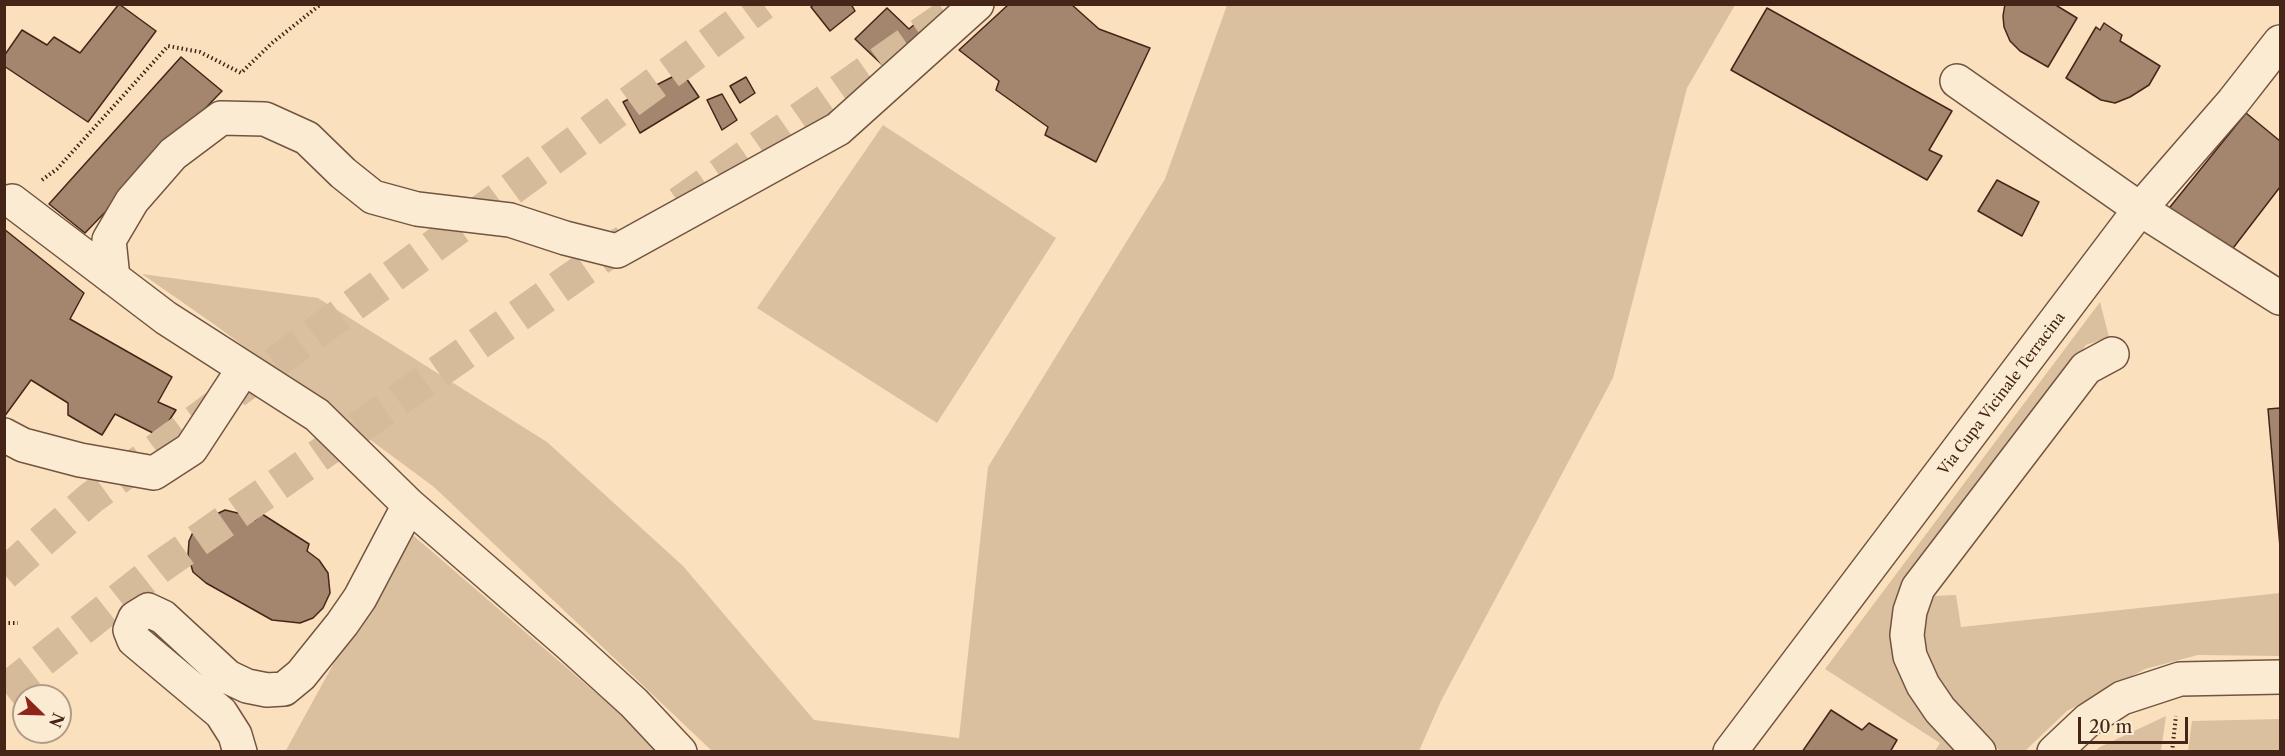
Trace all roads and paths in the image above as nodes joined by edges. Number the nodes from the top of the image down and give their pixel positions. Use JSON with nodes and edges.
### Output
{"nodes":[{"id":1,"x":321,"y":4,"type":"edge"},
{"id":2,"x":977,"y":4,"type":"edge"},
{"id":3,"x":2280,"y":42,"type":"edge"},
{"id":4,"x":1957,"y":81,"type":"dead end"},
{"id":5,"x":12,"y":201,"type":"joint"},
{"id":6,"x":2140,"y":209,"type":"junction"},
{"id":7,"x":113,"y":278,"type":"junction"},
{"id":8,"x":2280,"y":298,"type":"edge"},
{"id":9,"x":2112,"y":354,"type":"dead end"},
{"id":10,"x":244,"y":368,"type":"junction"},
{"id":11,"x":4,"y":435,"type":"edge"},
{"id":12,"x":409,"y":505,"type":"junction"},
{"id":13,"x":4,"y":623,"type":"edge"},
{"id":14,"x":18,"y":623,"type":"dead end"},
{"id":15,"x":2280,"y":677,"type":"edge"},
{"id":16,"x":240,"y":752,"type":"edge"},
{"id":17,"x":680,"y":752,"type":"edge"},
{"id":18,"x":1730,"y":752,"type":"edge"},
{"id":19,"x":1979,"y":752,"type":"edge"},
{"id":20,"x":2054,"y":752,"type":"edge"}],
"edges":[{"from":1,"to":5,"type":"path"},
{"from":2,"to":7,"type":"street"},
{"from":3,"to":6,"type":"street","name":"Via Cupa Vicinale Terracina"},
{"from":4,"to":6,"type":"street"},
{"from":5,"to":7,"type":"street"},
{"from":6,"to":8,"type":"street"},
{"from":6,"to":18,"type":"street","name":"Via Cupa Vicinale Terracina"},
{"from":7,"to":10,"type":"street"},
{"from":9,"to":19,"type":"street"},
{"from":10,"to":11,"type":"street"},
{"from":10,"to":12,"type":"street"},
{"from":12,"to":16,"type":"street"},
{"from":12,"to":17,"type":"street"},
{"from":13,"to":14,"type":"path"},
{"from":15,"to":20,"type":"street"}]}
